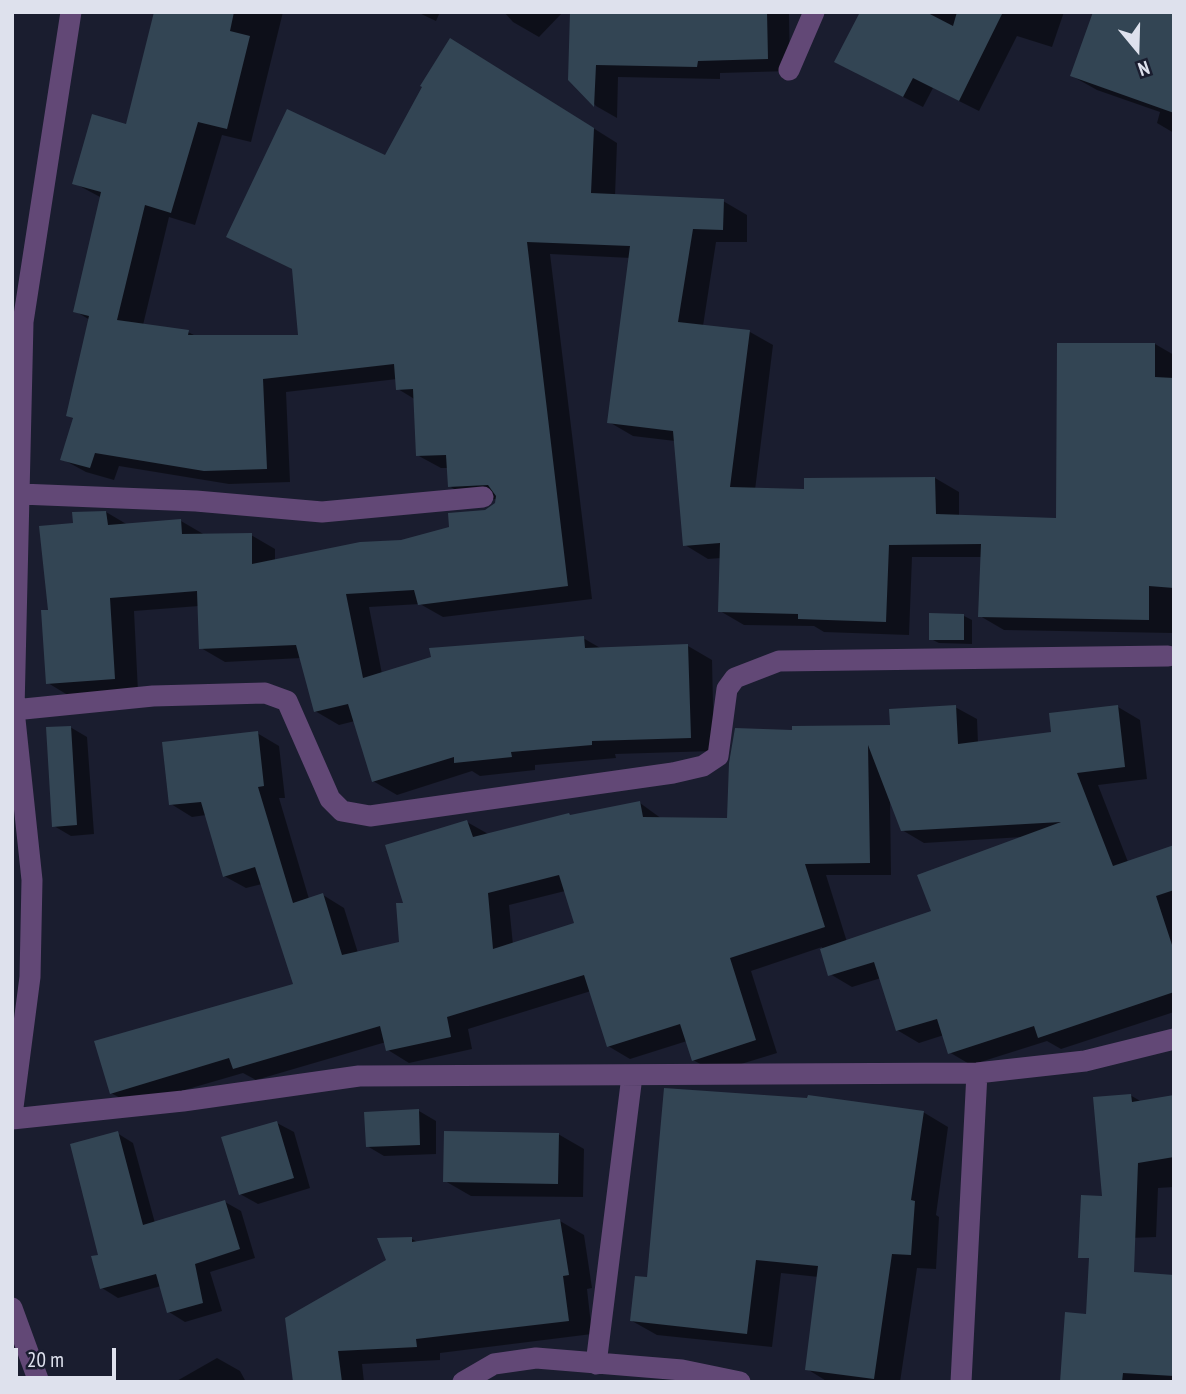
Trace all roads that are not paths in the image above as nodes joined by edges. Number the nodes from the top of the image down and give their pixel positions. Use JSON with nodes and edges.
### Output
{"nodes":[{"id":1,"x":71,"y":12,"type":"edge"},
{"id":2,"x":814,"y":12,"type":"edge"},
{"id":3,"x":789,"y":70,"type":"dead end"},
{"id":4,"x":18,"y":321,"type":"edge"},
{"id":5,"x":20,"y":494,"type":"junction"},
{"id":6,"x":483,"y":497,"type":"dead end"},
{"id":7,"x":1168,"y":656,"type":"dead end"},
{"id":8,"x":14,"y":710,"type":"junction"},
{"id":9,"x":21,"y":977,"type":"edge"},
{"id":10,"x":1174,"y":1039,"type":"edge"},
{"id":11,"x":977,"y":1073,"type":"junction"},
{"id":12,"x":632,"y":1076,"type":"junction"},
{"id":13,"x":12,"y":1117,"type":"edge"},
{"id":14,"x":12,"y":1308,"type":"edge"},
{"id":15,"x":596,"y":1364,"type":"junction"},
{"id":16,"x":39,"y":1382,"type":"edge"},
{"id":17,"x":463,"y":1382,"type":"edge"},
{"id":18,"x":740,"y":1382,"type":"edge"},
{"id":19,"x":961,"y":1382,"type":"edge"}],
"edges":[{"from":1,"to":4,"type":"street"},
{"from":2,"to":3,"type":"street"},
{"from":4,"to":5,"type":"street"},
{"from":5,"to":6,"type":"street"},
{"from":5,"to":8,"type":"street"},
{"from":7,"to":8,"type":"street"},
{"from":8,"to":9,"type":"street"},
{"from":9,"to":13,"type":"street"},
{"from":10,"to":11,"type":"street"},
{"from":11,"to":12,"type":"street"},
{"from":11,"to":19,"type":"street"},
{"from":12,"to":13,"type":"street"},
{"from":12,"to":15,"type":"street"},
{"from":14,"to":16,"type":"street"},
{"from":15,"to":17,"type":"street"},
{"from":15,"to":18,"type":"street"}]}
